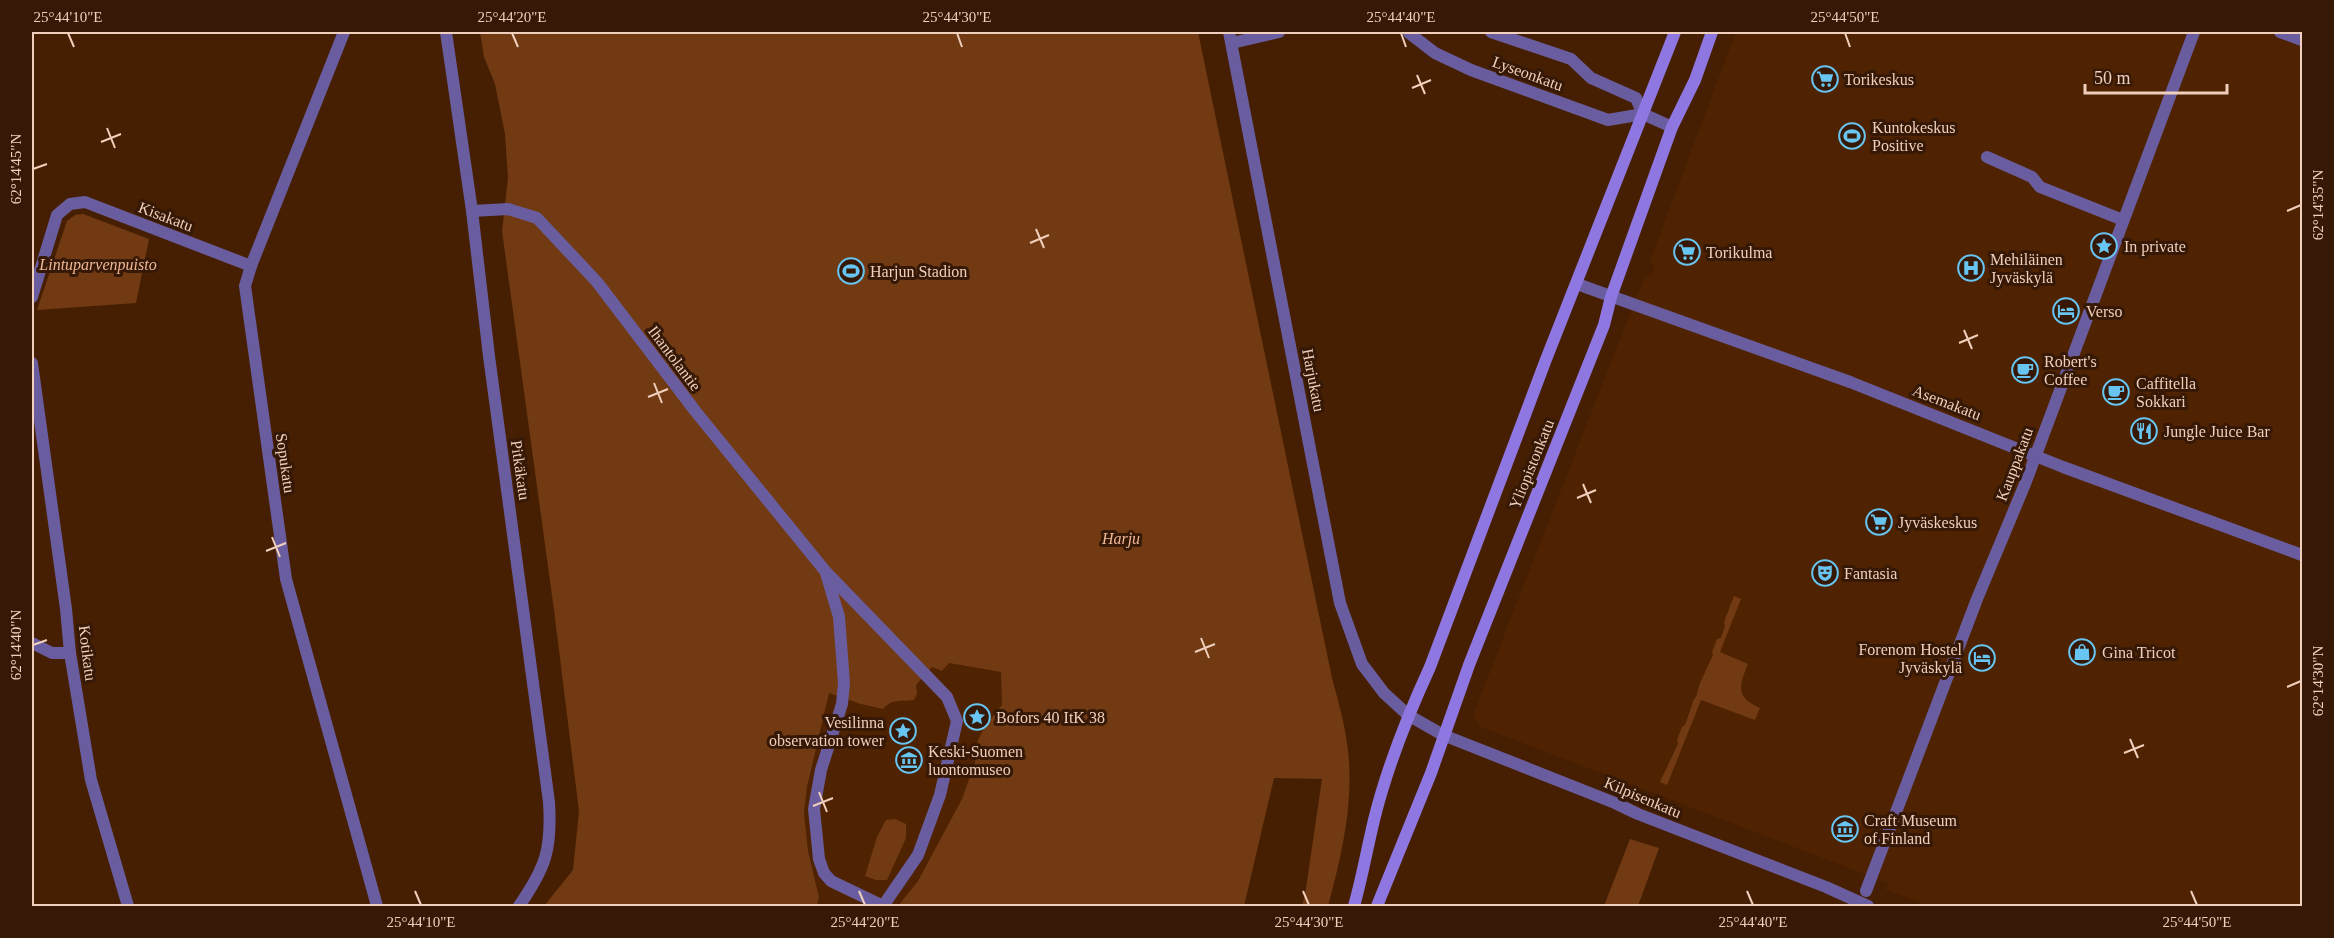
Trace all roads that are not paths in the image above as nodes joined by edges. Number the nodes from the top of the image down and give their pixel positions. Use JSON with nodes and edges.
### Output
{"nodes":[{"id":1,"x":344,"y":32,"type":"edge"},
{"id":2,"x":446,"y":32,"type":"edge"},
{"id":3,"x":1278,"y":32,"type":"edge"},
{"id":4,"x":1408,"y":32,"type":"edge"},
{"id":5,"x":1491,"y":32,"type":"edge"},
{"id":6,"x":1675,"y":32,"type":"edge"},
{"id":7,"x":1712,"y":32,"type":"edge"},
{"id":8,"x":2194,"y":32,"type":"edge"},
{"id":9,"x":2280,"y":32,"type":"edge"},
{"id":10,"x":1231,"y":37,"type":"edge"},
{"id":11,"x":2302,"y":40,"type":"edge"},
{"id":12,"x":1643,"y":114,"type":"junction"},
{"id":13,"x":1672,"y":127,"type":"junction"},
{"id":14,"x":1987,"y":157,"type":"dead end"},
{"id":15,"x":472,"y":211,"type":"junction"},
{"id":16,"x":2123,"y":220,"type":"junction"},
{"id":17,"x":250,"y":266,"type":"junction"},
{"id":18,"x":1577,"y":284,"type":"junction"},
{"id":19,"x":32,"y":297,"type":"edge"},
{"id":20,"x":1611,"y":297,"type":"junction"},
{"id":21,"x":32,"y":363,"type":"edge"},
{"id":22,"x":2036,"y":455,"type":"junction"},
{"id":23,"x":2302,"y":552,"type":"edge"},
{"id":24,"x":826,"y":572,"type":"junction"},
{"id":25,"x":32,"y":643,"type":"edge"},
{"id":26,"x":70,"y":653,"type":"junction"},
{"id":27,"x":1408,"y":715,"type":"junction"},
{"id":28,"x":1443,"y":735,"type":"junction"},
{"id":29,"x":128,"y":906,"type":"edge"},
{"id":30,"x":377,"y":906,"type":"edge"},
{"id":31,"x":519,"y":906,"type":"edge"},
{"id":32,"x":883,"y":906,"type":"edge"},
{"id":33,"x":1354,"y":906,"type":"edge"},
{"id":34,"x":1377,"y":906,"type":"edge"},
{"id":35,"x":1863,"y":906,"type":"edge"}],
"edges":[{"from":1,"to":17,"type":"street","name":"Sopukatu"},
{"from":2,"to":15,"type":"street","name":"Pitkäkatu"},
{"from":3,"to":10,"type":"street"},
{"from":4,"to":12,"type":"street","name":"Lyseonkatu"},
{"from":5,"to":12,"type":"street","name":"Lyseonkatu"},
{"from":6,"to":12,"type":"main road","name":"Yliopistonkatu"},
{"from":7,"to":13,"type":"main road","name":"Yliopistonkatu"},
{"from":8,"to":16,"type":"street","name":"Kauppakatu"},
{"from":9,"to":11,"type":"street"},
{"from":10,"to":27,"type":"street","name":"Harjukatu"},
{"from":12,"to":13,"type":"street","name":"Lyseonkatu"},
{"from":12,"to":18,"type":"main road","name":"Yliopistonkatu"},
{"from":13,"to":20,"type":"main road","name":"Yliopistonkatu"},
{"from":14,"to":16,"type":"street"},
{"from":15,"to":24,"type":"street","name":"Ihantolantie"},
{"from":15,"to":31,"type":"street","name":"Pitkäkatu"},
{"from":16,"to":22,"type":"street","name":"Kauppakatu"},
{"from":17,"to":19,"type":"street","name":"Kisakatu"},
{"from":17,"to":30,"type":"street","name":"Sopukatu"},
{"from":18,"to":20,"type":"street","name":"Asemakatu"},
{"from":18,"to":27,"type":"main road","name":"Yliopistonkatu"},
{"from":20,"to":22,"type":"street","name":"Asemakatu"},
{"from":20,"to":28,"type":"main road","name":"Yliopistonkatu"},
{"from":21,"to":26,"type":"street","name":"Kotikatu"},
{"from":22,"to":23,"type":"street","name":"Asemakatu"},
{"from":22,"to":35,"type":"street","name":"Kauppakatu"},
{"from":24,"to":32,"type":"street","name":"Ihantolantie"},
{"from":24,"to":32,"type":"street","name":"Ihantolantie"},
{"from":25,"to":26,"type":"street"},
{"from":26,"to":29,"type":"street","name":"Kotikatu"},
{"from":27,"to":28,"type":"street","name":"Kilpisenkatu"},
{"from":27,"to":33,"type":"main road","name":"Yliopistonkatu"},
{"from":28,"to":34,"type":"main road","name":"Yliopistonkatu"},
{"from":28,"to":35,"type":"street","name":"Kilpisenkatu"}]}
